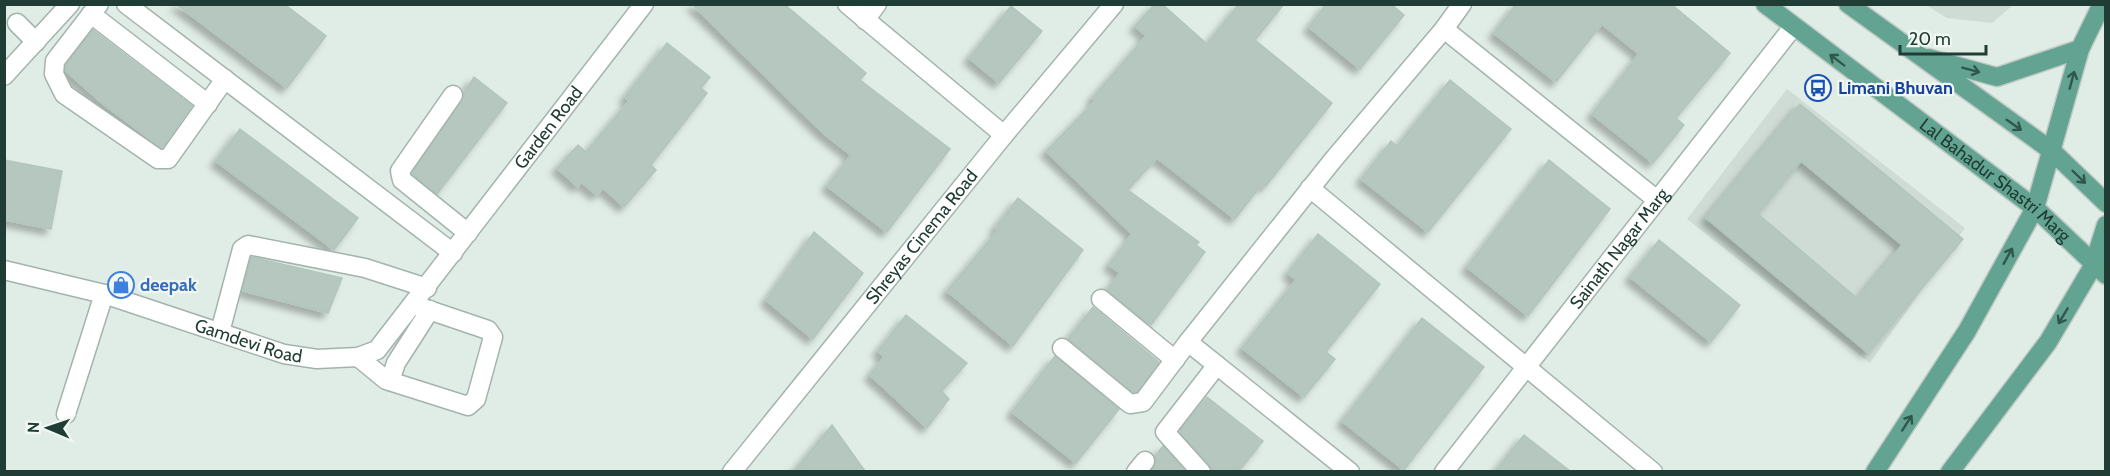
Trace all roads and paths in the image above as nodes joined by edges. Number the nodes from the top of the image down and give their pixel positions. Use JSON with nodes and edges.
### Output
{"nodes":[{"id":1,"x":70,"y":4,"type":"edge"},
{"id":2,"x":126,"y":4,"type":"edge"},
{"id":3,"x":644,"y":4,"type":"edge"},
{"id":4,"x":847,"y":4,"type":"edge"},
{"id":5,"x":877,"y":4,"type":"edge"},
{"id":6,"x":1114,"y":4,"type":"edge"},
{"id":7,"x":1764,"y":4,"type":"edge"},
{"id":8,"x":1848,"y":4,"type":"edge"},
{"id":9,"x":2102,"y":4,"type":"edge"},
{"id":10,"x":95,"y":9,"type":"edge"},
{"id":11,"x":1450,"y":13,"type":"edge"},
{"id":12,"x":865,"y":20,"type":"junction"},
{"id":13,"x":17,"y":24,"type":"dead end"},
{"id":14,"x":1793,"y":27,"type":"junction"},
{"id":15,"x":36,"y":42,"type":"junction"},
{"id":16,"x":2080,"y":49,"type":"junction"},
{"id":17,"x":1915,"y":55,"type":"junction"},
{"id":18,"x":4,"y":76,"type":"edge"},
{"id":19,"x":225,"y":80,"type":"junction"},
{"id":20,"x":453,"y":95,"type":"dead end"},
{"id":21,"x":208,"y":104,"type":"junction"},
{"id":22,"x":1004,"y":135,"type":"junction"},
{"id":23,"x":2052,"y":151,"type":"junction"},
{"id":24,"x":1311,"y":188,"type":"junction"},
{"id":25,"x":1657,"y":200,"type":"junction"},
{"id":26,"x":2106,"y":204,"type":"edge"},
{"id":27,"x":2035,"y":208,"type":"junction"},
{"id":28,"x":2106,"y":225,"type":"edge"},
{"id":29,"x":468,"y":233,"type":"junction"},
{"id":30,"x":453,"y":253,"type":"junction"},
{"id":31,"x":4,"y":270,"type":"edge"},
{"id":32,"x":2099,"y":271,"type":"edge"},
{"id":33,"x":427,"y":288,"type":"junction"},
{"id":34,"x":104,"y":294,"type":"junction"},
{"id":35,"x":1101,"y":299,"type":"dead end"},
{"id":36,"x":422,"y":308,"type":"junction"},
{"id":37,"x":220,"y":332,"type":"junction"},
{"id":38,"x":1188,"y":342,"type":"junction"},
{"id":39,"x":1062,"y":348,"type":"dead end"},
{"id":40,"x":358,"y":357,"type":"junction"},
{"id":41,"x":1175,"y":360,"type":"junction"},
{"id":42,"x":1217,"y":365,"type":"junction"},
{"id":43,"x":1526,"y":366,"type":"junction"},
{"id":44,"x":390,"y":381,"type":"junction"},
{"id":45,"x":66,"y":414,"type":"dead end"},
{"id":46,"x":732,"y":471,"type":"edge"},
{"id":47,"x":1201,"y":471,"type":"edge"},
{"id":48,"x":1350,"y":471,"type":"edge"},
{"id":49,"x":1444,"y":471,"type":"edge"},
{"id":50,"x":1653,"y":471,"type":"edge"},
{"id":51,"x":1875,"y":471,"type":"edge"},
{"id":52,"x":1950,"y":471,"type":"edge"}],
"edges":[{"from":1,"to":15,"type":"street"},
{"from":2,"to":19,"type":"street"},
{"from":3,"to":29,"type":"street","name":"Garden Road"},
{"from":4,"to":12,"type":"street"},
{"from":5,"to":12,"type":"street"},
{"from":6,"to":22,"type":"street","name":"Shreyas Cinema Road"},
{"from":7,"to":14,"type":"main road","name":"Lal Bahadur Shastri Marg"},
{"from":8,"to":17,"type":"main road"},
{"from":9,"to":16,"type":"main road"},
{"from":10,"to":21,"type":"street"},
{"from":10,"to":21,"type":"street"},
{"from":11,"to":24,"type":"street"},
{"from":11,"to":25,"type":"street"},
{"from":12,"to":22,"type":"street"},
{"from":13,"to":15,"type":"street"},
{"from":14,"to":25,"type":"street","name":"Sainath Nagar Marg"},
{"from":27,"to":14,"type":"main road","name":"Lal Bahadur Shastri Marg","one_way":true},
{"from":15,"to":18,"type":"street"},
{"from":17,"to":16,"type":"main road","one_way":true},
{"from":23,"to":16,"type":"main road","one_way":true},
{"from":17,"to":23,"type":"main road","one_way":true},
{"from":19,"to":21,"type":"street"},
{"from":19,"to":30,"type":"street"},
{"from":20,"to":29,"type":"street"},
{"from":22,"to":46,"type":"street","name":"Shreyas Cinema Road"},
{"from":23,"to":26,"type":"main road","one_way":true},
{"from":23,"to":27,"type":"main road"},
{"from":24,"to":38,"type":"street"},
{"from":24,"to":43,"type":"street"},
{"from":25,"to":43,"type":"street","name":"Sainath Nagar Marg"},
{"from":27,"to":32,"type":"main road","name":"Lal Bahadur Shastri Marg"},
{"from":51,"to":27,"type":"main road","one_way":true},
{"from":28,"to":32,"type":"main road"},
{"from":29,"to":30,"type":"street","name":"Garden Road"},
{"from":30,"to":33,"type":"street","name":"Gamdevi Road"},
{"from":31,"to":34,"type":"street","name":"Gamdevi Road"},
{"from":32,"to":52,"type":"main road","one_way":true},
{"from":33,"to":36,"type":"street","name":"Gamdevi Road"},
{"from":33,"to":37,"type":"street"},
{"from":34,"to":37,"type":"street","name":"Gamdevi Road"},
{"from":34,"to":45,"type":"street"},
{"from":35,"to":41,"type":"street"},
{"from":36,"to":40,"type":"street","name":"Gamdevi Road"},
{"from":36,"to":44,"type":"street"},
{"from":36,"to":44,"type":"street"},
{"from":37,"to":40,"type":"street","name":"Gamdevi Road"},
{"from":38,"to":41,"type":"street"},
{"from":38,"to":42,"type":"street"},
{"from":39,"to":41,"type":"street"},
{"from":40,"to":44,"type":"street"},
{"from":42,"to":47,"type":"street"},
{"from":42,"to":48,"type":"street"},
{"from":43,"to":49,"type":"street","name":"Sainath Nagar Marg"},
{"from":43,"to":50,"type":"street"}]}
